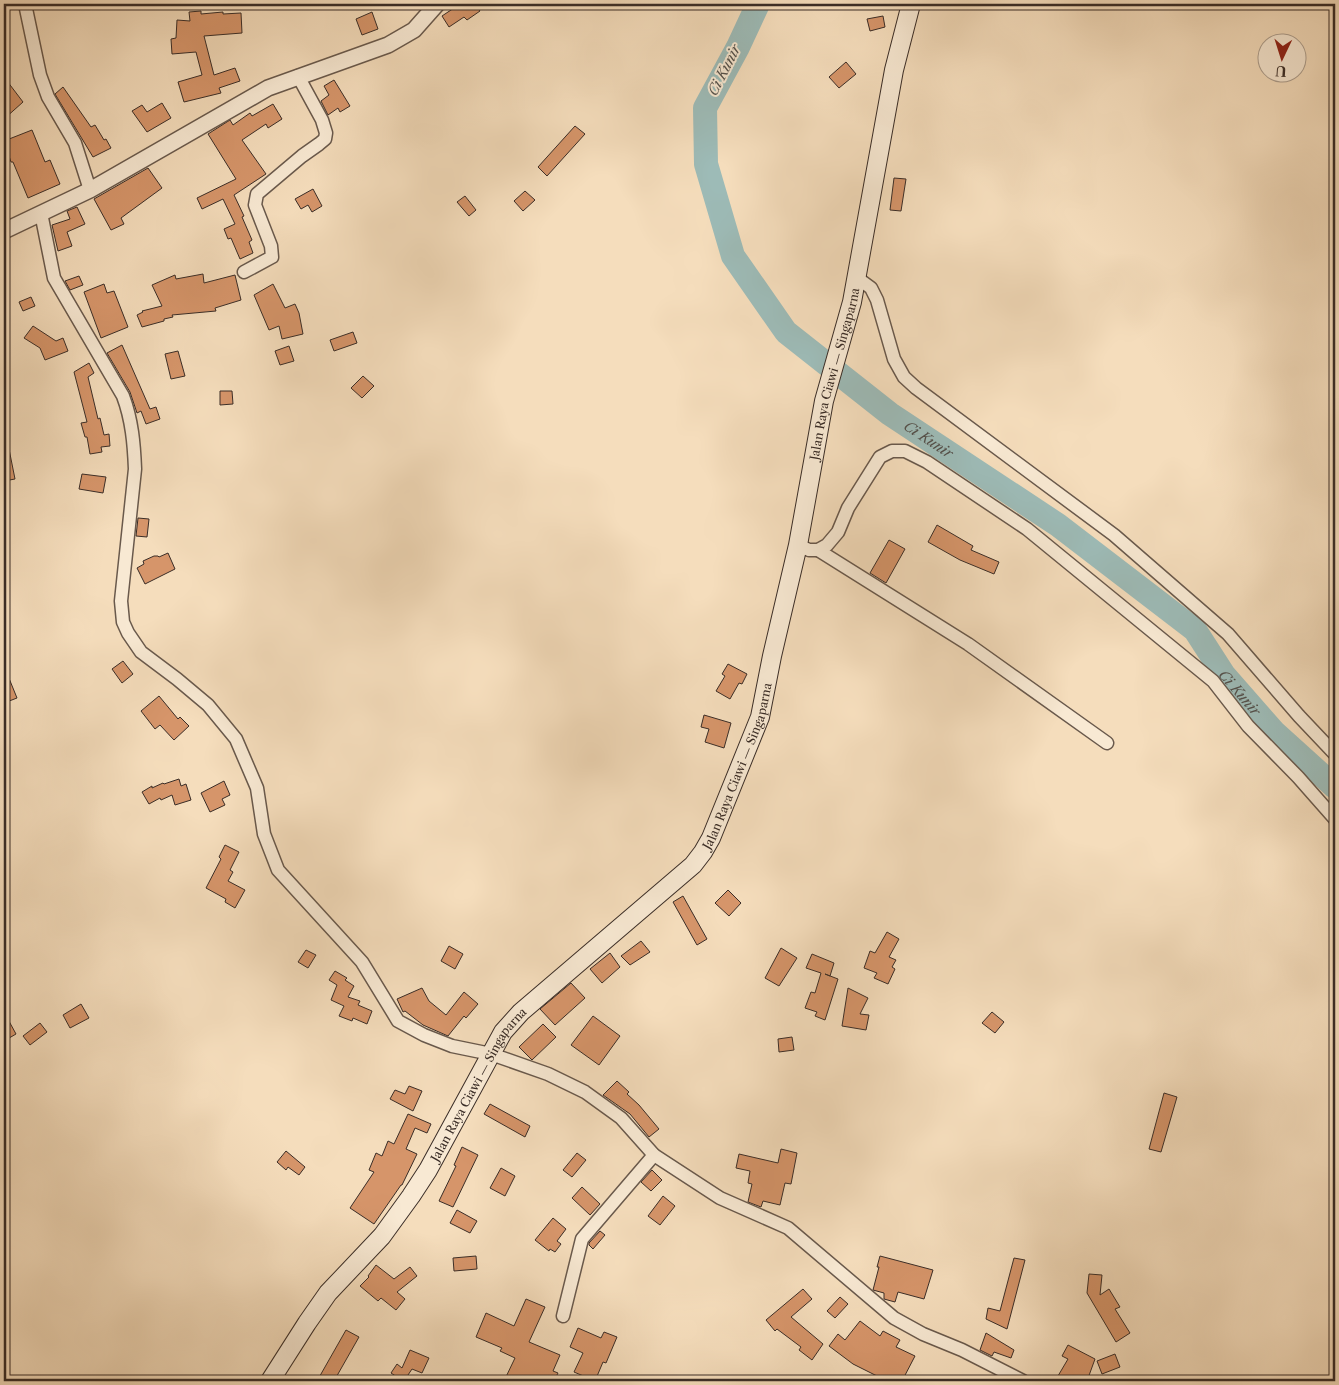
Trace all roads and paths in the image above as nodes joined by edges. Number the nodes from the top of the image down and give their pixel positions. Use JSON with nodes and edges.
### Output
{"nodes":[{"id":1,"x":25,"y":4,"type":"edge"},
{"id":2,"x":437,"y":4,"type":"edge"},
{"id":3,"x":911,"y":4,"type":"edge"},
{"id":4,"x":298,"y":76,"type":"junction"},
{"id":5,"x":90,"y":190,"type":"junction"},
{"id":6,"x":41,"y":212,"type":"junction"},
{"id":7,"x":4,"y":231,"type":"edge"},
{"id":8,"x":244,"y":272,"type":"dead end"},
{"id":9,"x":856,"y":277,"type":"junction"},
{"id":10,"x":798,"y":545,"type":"junction"},
{"id":11,"x":818,"y":550,"type":"junction"},
{"id":12,"x":1107,"y":743,"type":"dead end"},
{"id":13,"x":1335,"y":754,"type":"edge"},
{"id":14,"x":1335,"y":819,"type":"edge"},
{"id":15,"x":491,"y":1054,"type":"junction"},
{"id":16,"x":654,"y":1155,"type":"junction"},
{"id":17,"x":563,"y":1316,"type":"dead end"},
{"id":18,"x":270,"y":1381,"type":"edge"},
{"id":19,"x":1024,"y":1381,"type":"edge"}],
"edges":[{"from":1,"to":5,"type":"street"},
{"from":2,"to":4,"type":"street"},
{"from":3,"to":9,"type":"main road","name":"Jalan Raya Ciawi — Singaparna"},
{"from":4,"to":5,"type":"street"},
{"from":4,"to":8,"type":"street"},
{"from":5,"to":6,"type":"street"},
{"from":6,"to":7,"type":"street"},
{"from":6,"to":15,"type":"street"},
{"from":9,"to":10,"type":"main road","name":"Jalan Raya Ciawi — Singaparna"},
{"from":9,"to":13,"type":"street"},
{"from":10,"to":11,"type":"street"},
{"from":10,"to":15,"type":"main road","name":"Jalan Raya Ciawi — Singaparna"},
{"from":11,"to":12,"type":"street"},
{"from":11,"to":14,"type":"street"},
{"from":15,"to":16,"type":"street"},
{"from":15,"to":18,"type":"main road","name":"Jalan Raya Ciawi — Singaparna"},
{"from":16,"to":17,"type":"street"},
{"from":16,"to":19,"type":"street"}]}
